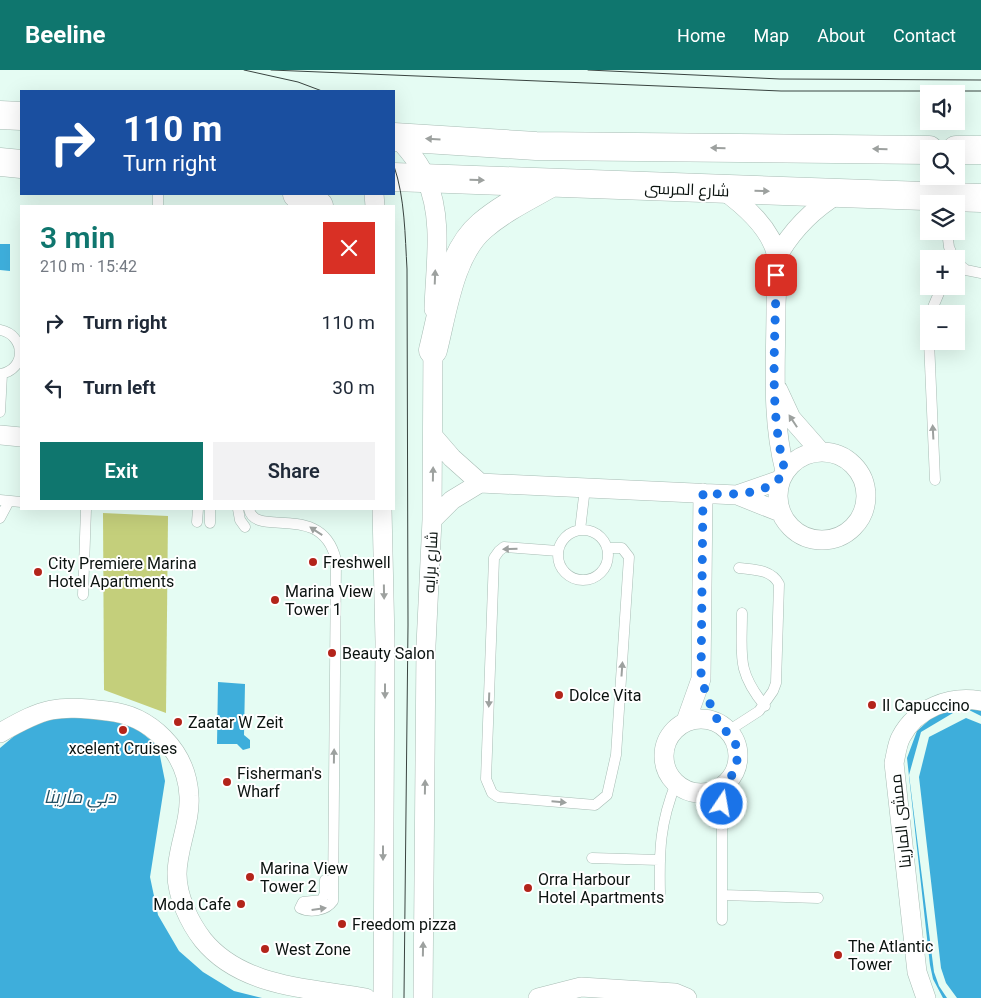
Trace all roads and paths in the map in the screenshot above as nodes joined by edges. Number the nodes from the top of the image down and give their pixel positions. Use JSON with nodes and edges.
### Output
{"nodes":[{"id":1,"x":0,"y":115,"type":"edge"},
{"id":2,"x":20,"y":116,"type":"edge"},
{"id":3,"x":395,"y":145,"type":"edge"},
{"id":4,"x":536,"y":146,"type":"junction"},
{"id":5,"x":920,"y":150,"type":"edge"},
{"id":6,"x":965,"y":150,"type":"edge"},
{"id":7,"x":981,"y":150,"type":"edge"},
{"id":8,"x":0,"y":162,"type":"edge"},
{"id":9,"x":20,"y":164,"type":"edge"},
{"id":10,"x":395,"y":177,"type":"edge"},
{"id":11,"x":436,"y":178,"type":"junction"},
{"id":12,"x":551,"y":183,"type":"junction"},
{"id":13,"x":723,"y":190,"type":"junction"},
{"id":14,"x":838,"y":194,"type":"junction"},
{"id":15,"x":299,"y":195,"type":"edge"},
{"id":16,"x":981,"y":198,"type":"edge"},
{"id":17,"x":920,"y":199,"type":"edge"},
{"id":18,"x":965,"y":199,"type":"edge"},
{"id":19,"x":317,"y":205,"type":"edge"},
{"id":20,"x":776,"y":257,"type":"junction"},
{"id":21,"x":965,"y":269,"type":"edge"},
{"id":22,"x":981,"y":273,"type":"edge"},
{"id":23,"x":0,"y":330,"type":"edge"},
{"id":24,"x":20,"y":345,"type":"edge"},
{"id":25,"x":433,"y":350,"type":"junction"},
{"id":26,"x":929,"y":350,"type":"edge"},
{"id":27,"x":20,"y":357,"type":"edge"},
{"id":28,"x":1,"y":374,"type":"edge"},
{"id":29,"x":776,"y":384,"type":"junction"},
{"id":30,"x":0,"y":412,"type":"edge"},
{"id":31,"x":0,"y":435,"type":"edge"},
{"id":32,"x":433,"y":436,"type":"junction"},
{"id":33,"x":20,"y":437,"type":"edge"},
{"id":34,"x":820,"y":451,"type":"junction"},
{"id":35,"x":783,"y":475,"type":"junction"},
{"id":36,"x":935,"y":480,"type":"dead end"},
{"id":37,"x":480,"y":483,"type":"junction"},
{"id":38,"x":585,"y":488,"type":"junction"},
{"id":39,"x":703,"y":493,"type":"junction"},
{"id":40,"x":737,"y":495,"type":"junction"},
{"id":41,"x":5,"y":500,"type":"edge"},
{"id":42,"x":20,"y":502,"type":"edge"},
{"id":43,"x":86,"y":510,"type":"edge"},
{"id":44,"x":198,"y":510,"type":"edge"},
{"id":45,"x":210,"y":510,"type":"edge"},
{"id":46,"x":238,"y":510,"type":"edge"},
{"id":47,"x":249,"y":510,"type":"edge"},
{"id":48,"x":382,"y":510,"type":"edge"},
{"id":49,"x":780,"y":512,"type":"junction"},
{"id":50,"x":0,"y":518,"type":"edge"},
{"id":51,"x":432,"y":520,"type":"junction"},
{"id":52,"x":198,"y":522,"type":"dead end"},
{"id":53,"x":210,"y":523,"type":"dead end"},
{"id":54,"x":245,"y":527,"type":"dead end"},
{"id":55,"x":580,"y":530,"type":"junction"},
{"id":56,"x":607,"y":548,"type":"junction"},
{"id":57,"x":558,"y":551,"type":"junction"},
{"id":58,"x":739,"y":568,"type":"dead end"},
{"id":59,"x":83,"y":595,"type":"dead end"},
{"id":60,"x":742,"y":613,"type":"dead end"},
{"id":61,"x":701,"y":679,"type":"junction"},
{"id":62,"x":981,"y":701,"type":"edge"},
{"id":63,"x":765,"y":706,"type":"junction"},
{"id":64,"x":686,"y":721,"type":"junction"},
{"id":65,"x":724,"y":727,"type":"junction"},
{"id":66,"x":0,"y":733,"type":"edge"},
{"id":67,"x":676,"y":783,"type":"junction"},
{"id":68,"x":722,"y":786,"type":"junction"},
{"id":69,"x":592,"y":858,"type":"dead end"},
{"id":70,"x":659,"y":860,"type":"junction"},
{"id":71,"x":325,"y":880,"type":"dead end"},
{"id":72,"x":660,"y":893,"type":"dead end"},
{"id":73,"x":722,"y":895,"type":"junction"},
{"id":74,"x":818,"y":898,"type":"dead end"},
{"id":75,"x":722,"y":920,"type":"dead end"},
{"id":76,"x":366,"y":998,"type":"edge"},
{"id":77,"x":383,"y":998,"type":"edge"},
{"id":78,"x":422,"y":998,"type":"edge"},
{"id":79,"x":538,"y":998,"type":"edge"},
{"id":80,"x":687,"y":998,"type":"edge"},
{"id":81,"x":926,"y":998,"type":"edge"}],
"edges":[{"from":1,"to":2,"type":"main road"},
{"from":4,"to":3,"type":"main road","one_way":true},
{"from":3,"to":11,"type":"street","name":"شارع برايه"},
{"from":5,"to":4,"type":"main road","one_way":true},
{"from":4,"to":11,"type":"main road"},
{"from":6,"to":7,"type":"main road"},
{"from":8,"to":9,"type":"main road"},
{"from":10,"to":11,"type":"main road","name":"شارع المرسى"},
{"from":11,"to":12,"type":"main road","name":"شارع المرسى","one_way":true},
{"from":25,"to":11,"type":"street","name":"شارع برايه","one_way":true},
{"from":12,"to":13,"type":"main road","name":"شارع المرسى"},
{"from":12,"to":25,"type":"main road"},
{"from":13,"to":14,"type":"main road","name":"شارع المرسى","one_way":true},
{"from":13,"to":20,"type":"street"},
{"from":14,"to":17,"type":"main road","name":"شارع المرسى"},
{"from":14,"to":20,"type":"street"},
{"from":15,"to":19,"type":"main road"},
{"from":16,"to":18,"type":"main road","name":"شارع المرسى"},
{"from":20,"to":29,"type":"street"},
{"from":21,"to":22,"type":"lane"},
{"from":23,"to":24,"type":"lane"},
{"from":25,"to":32,"type":"street","name":"شارع برايه"},
{"from":36,"to":26,"type":"lane","one_way":true},
{"from":27,"to":28,"type":"lane"},
{"from":28,"to":30,"type":"lane"},
{"from":34,"to":29,"type":"street","one_way":true},
{"from":29,"to":35,"type":"street"},
{"from":31,"to":33,"type":"street"},
{"from":32,"to":37,"type":"street"},
{"from":51,"to":32,"type":"street","name":"شارع برايه","one_way":true},
{"from":34,"to":35,"type":"street"},
{"from":34,"to":49,"type":"street"},
{"from":35,"to":40,"type":"street"},
{"from":35,"to":49,"type":"street"},
{"from":37,"to":38,"type":"street"},
{"from":37,"to":51,"type":"street"},
{"from":38,"to":39,"type":"street"},
{"from":38,"to":55,"type":"lane"},
{"from":39,"to":40,"type":"street"},
{"from":39,"to":61,"type":"street"},
{"from":40,"to":49,"type":"street"},
{"from":41,"to":42,"type":"lane"},
{"from":41,"to":50,"type":"lane"},
{"from":43,"to":59,"type":"lane"},
{"from":44,"to":52,"type":"lane"},
{"from":45,"to":53,"type":"lane"},
{"from":46,"to":54,"type":"lane"},
{"from":71,"to":47,"type":"lane","one_way":true},
{"from":48,"to":77,"type":"street","one_way":true},
{"from":78,"to":51,"type":"street","name":"شارع برايه","one_way":true},
{"from":55,"to":56,"type":"lane"},
{"from":55,"to":57,"type":"lane"},
{"from":56,"to":57,"type":"lane"},
{"from":57,"to":56,"type":"lane","one_way":true},
{"from":58,"to":63,"type":"lane"},
{"from":60,"to":63,"type":"lane"},
{"from":61,"to":64,"type":"street"},
{"from":61,"to":65,"type":"street"},
{"from":62,"to":81,"type":"street","name":"ممشى المارينا"},
{"from":63,"to":65,"type":"lane"},
{"from":64,"to":65,"type":"street"},
{"from":64,"to":67,"type":"street"},
{"from":65,"to":68,"type":"street"},
{"from":66,"to":76,"type":"street"},
{"from":67,"to":68,"type":"street"},
{"from":67,"to":70,"type":"lane"},
{"from":68,"to":73,"type":"lane"},
{"from":69,"to":70,"type":"lane"},
{"from":70,"to":72,"type":"lane"},
{"from":73,"to":74,"type":"lane"},
{"from":73,"to":75,"type":"lane"},
{"from":79,"to":80,"type":"street"}]}
